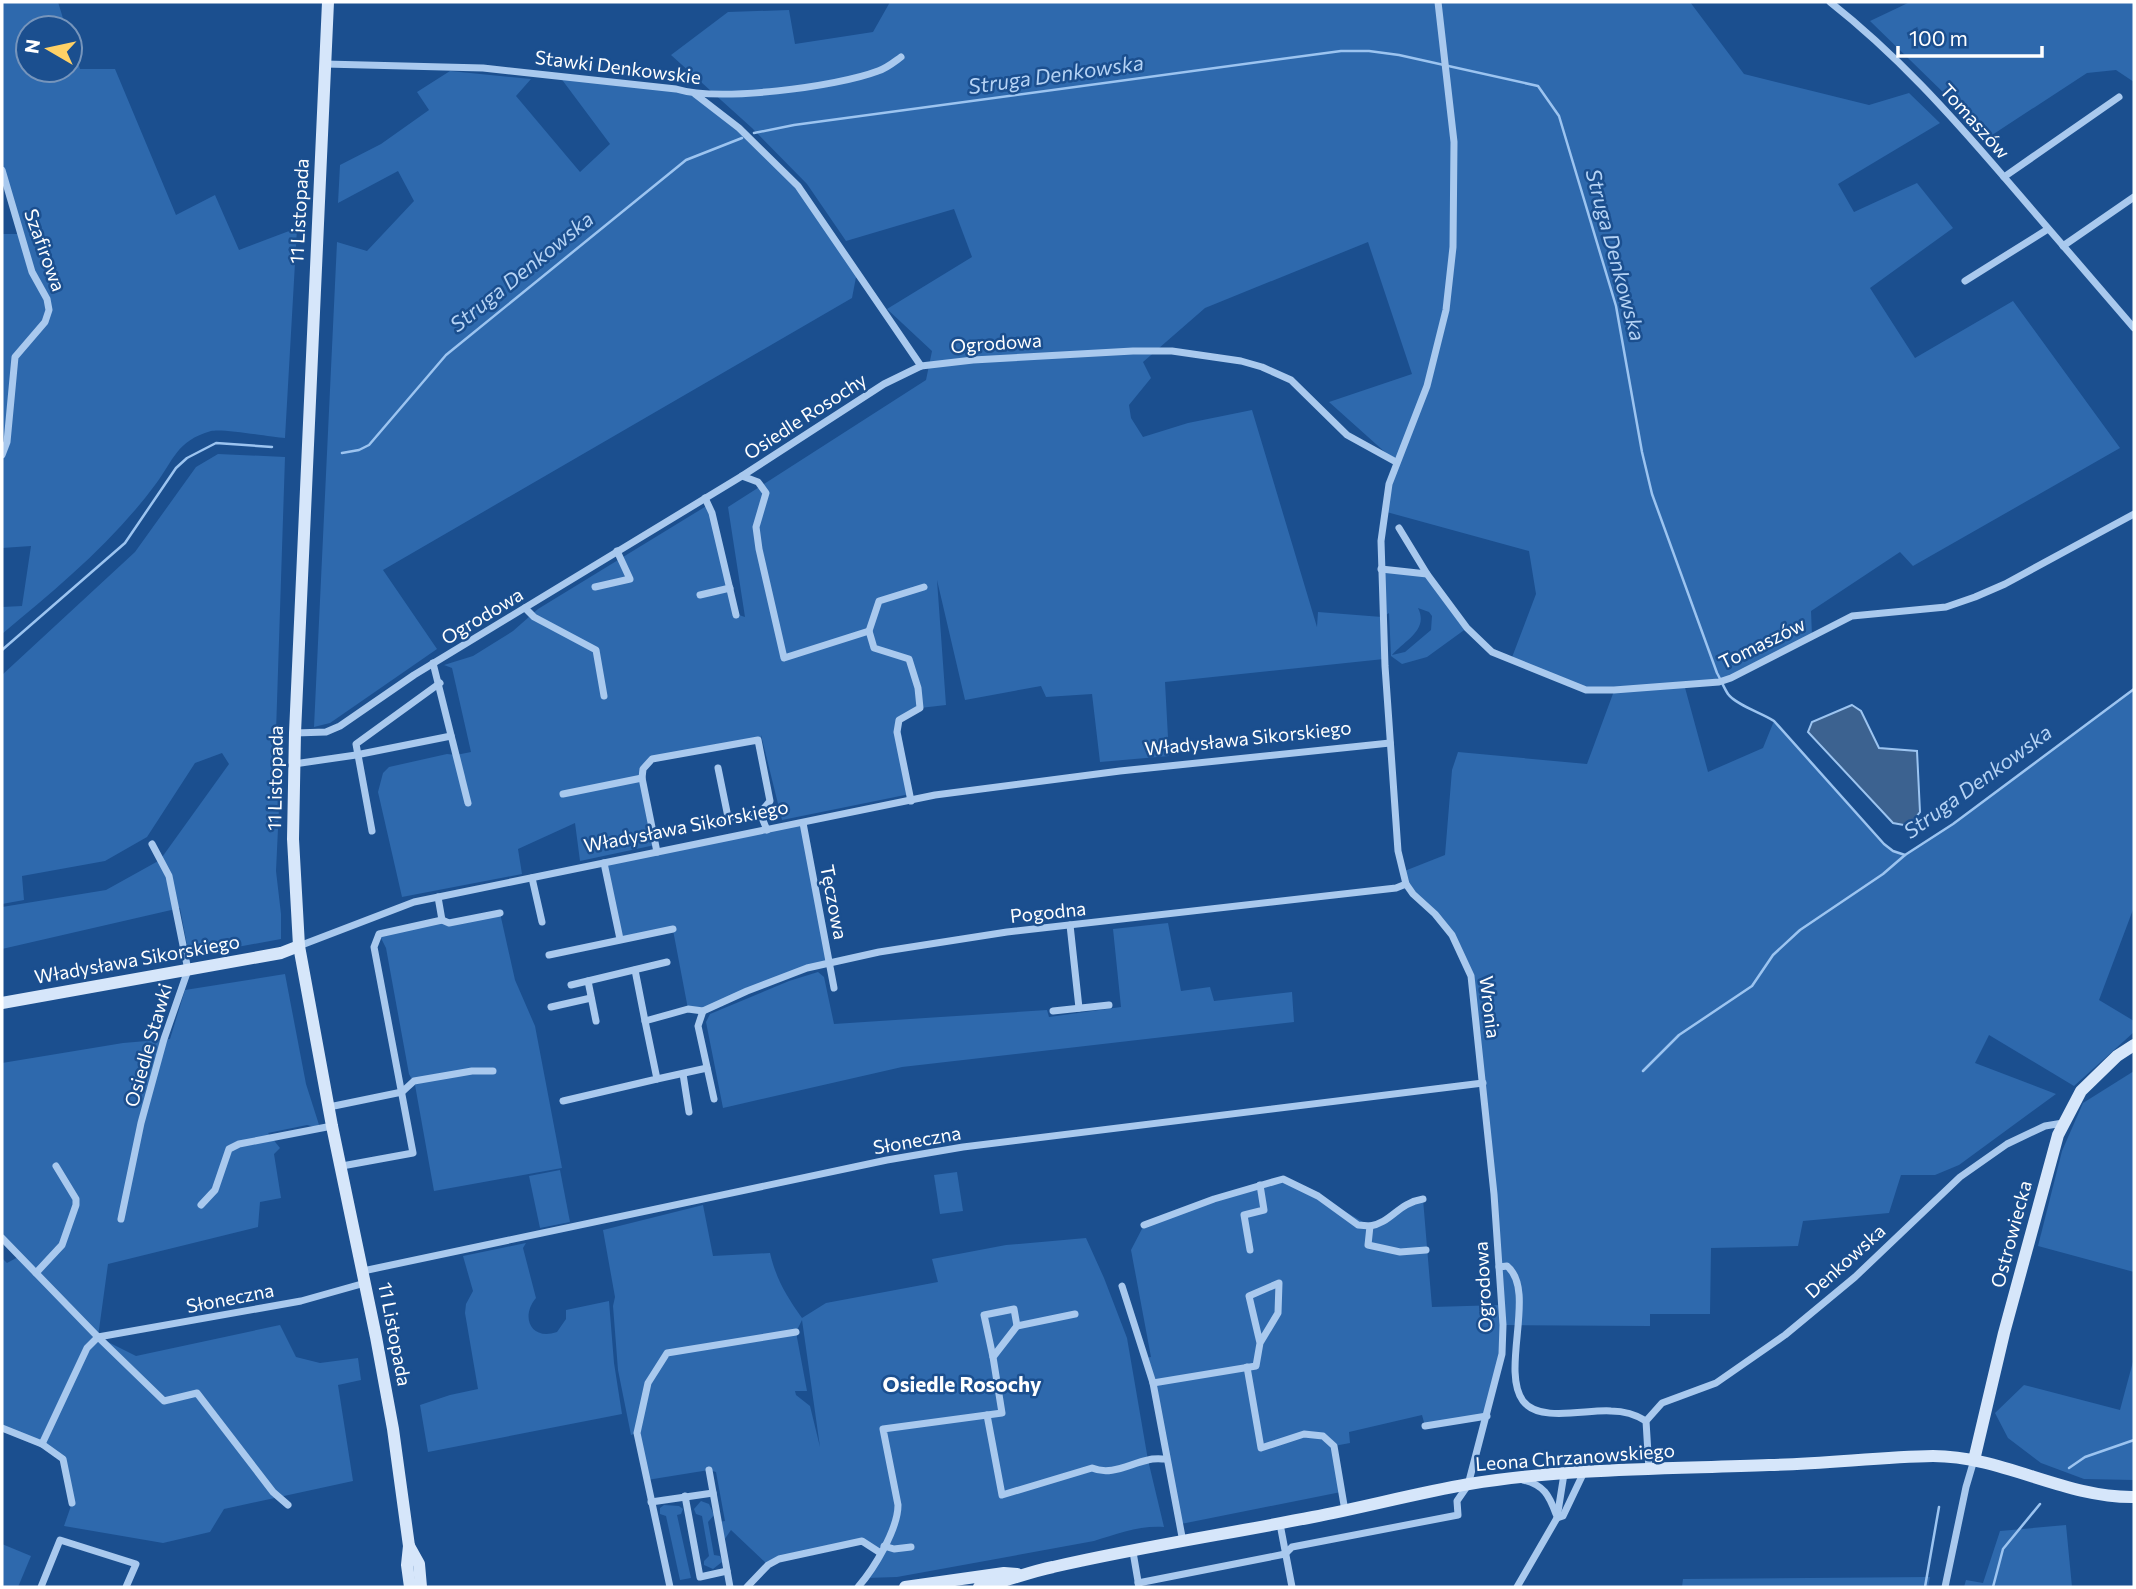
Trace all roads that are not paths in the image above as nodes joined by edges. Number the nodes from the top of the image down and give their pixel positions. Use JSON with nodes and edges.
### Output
{"nodes":[{"id":1,"x":328,"y":2,"type":"edge"},
{"id":2,"x":1438,"y":2,"type":"edge"},
{"id":3,"x":1830,"y":2,"type":"edge"},
{"id":4,"x":901,"y":57,"type":"dead end"},
{"id":5,"x":325,"y":64,"type":"junction"},
{"id":6,"x":694,"y":94,"type":"junction"},
{"id":7,"x":2119,"y":97,"type":"dead end"},
{"id":8,"x":2,"y":170,"type":"edge"},
{"id":9,"x":2004,"y":177,"type":"junction"},
{"id":10,"x":2134,"y":197,"type":"edge"},
{"id":11,"x":2048,"y":229,"type":"junction"},
{"id":12,"x":2063,"y":246,"type":"junction"},
{"id":13,"x":1965,"y":281,"type":"dead end"},
{"id":14,"x":2134,"y":328,"type":"edge"},
{"id":15,"x":921,"y":366,"type":"junction"},
{"id":16,"x":2,"y":455,"type":"edge"},
{"id":17,"x":1396,"y":462,"type":"junction"},
{"id":18,"x":741,"y":476,"type":"junction"},
{"id":19,"x":705,"y":498,"type":"junction"},
{"id":20,"x":2134,"y":514,"type":"edge"},
{"id":21,"x":1399,"y":528,"type":"dead end"},
{"id":22,"x":617,"y":551,"type":"junction"},
{"id":23,"x":1381,"y":569,"type":"junction"},
{"id":24,"x":1427,"y":574,"type":"junction"},
{"id":25,"x":595,"y":587,"type":"dead end"},
{"id":26,"x":924,"y":587,"type":"dead end"},
{"id":27,"x":730,"y":588,"type":"junction"},
{"id":28,"x":700,"y":595,"type":"dead end"},
{"id":29,"x":525,"y":608,"type":"junction"},
{"id":30,"x":736,"y":615,"type":"dead end"},
{"id":31,"x":869,"y":631,"type":"junction"},
{"id":32,"x":433,"y":663,"type":"junction"},
{"id":33,"x":440,"y":683,"type":"junction"},
{"id":34,"x":604,"y":696,"type":"dead end"},
{"id":35,"x":295,"y":733,"type":"junction"},
{"id":36,"x":452,"y":736,"type":"junction"},
{"id":37,"x":1390,"y":743,"type":"junction"},
{"id":38,"x":356,"y":755,"type":"junction"},
{"id":39,"x":294,"y":764,"type":"junction"},
{"id":40,"x":718,"y":768,"type":"dead end"},
{"id":41,"x":642,"y":778,"type":"junction"},
{"id":42,"x":563,"y":794,"type":"dead end"},
{"id":43,"x":911,"y":801,"type":"junction"},
{"id":44,"x":468,"y":803,"type":"dead end"},
{"id":45,"x":760,"y":813,"type":"junction"},
{"id":46,"x":728,"y":817,"type":"junction"},
{"id":47,"x":803,"y":823,"type":"junction"},
{"id":48,"x":702,"y":824,"type":"dead end"},
{"id":49,"x":766,"y":830,"type":"junction"},
{"id":50,"x":372,"y":831,"type":"dead end"},
{"id":51,"x":152,"y":844,"type":"dead end"},
{"id":52,"x":657,"y":852,"type":"junction"},
{"id":53,"x":604,"y":863,"type":"junction"},
{"id":54,"x":533,"y":877,"type":"junction"},
{"id":55,"x":1406,"y":884,"type":"junction"},
{"id":56,"x":438,"y":897,"type":"junction"},
{"id":57,"x":500,"y":913,"type":"dead end"},
{"id":58,"x":442,"y":920,"type":"junction"},
{"id":59,"x":542,"y":922,"type":"dead end"},
{"id":60,"x":1070,"y":925,"type":"junction"},
{"id":61,"x":673,"y":929,"type":"dead end"},
{"id":62,"x":620,"y":939,"type":"junction"},
{"id":63,"x":299,"y":946,"type":"junction"},
{"id":64,"x":549,"y":955,"type":"dead end"},
{"id":65,"x":667,"y":962,"type":"dead end"},
{"id":66,"x":830,"y":962,"type":"junction"},
{"id":67,"x":188,"y":970,"type":"junction"},
{"id":68,"x":635,"y":970,"type":"junction"},
{"id":69,"x":588,"y":981,"type":"junction"},
{"id":70,"x":571,"y":985,"type":"dead end"},
{"id":71,"x":834,"y":988,"type":"dead end"},
{"id":72,"x":591,"y":998,"type":"junction"},
{"id":73,"x":2,"y":1003,"type":"edge"},
{"id":74,"x":1109,"y":1005,"type":"dead end"},
{"id":75,"x":551,"y":1007,"type":"dead end"},
{"id":76,"x":1079,"y":1008,"type":"junction"},
{"id":77,"x":703,"y":1011,"type":"junction"},
{"id":78,"x":1052,"y":1011,"type":"dead end"},
{"id":79,"x":596,"y":1021,"type":"dead end"},
{"id":80,"x":645,"y":1021,"type":"junction"},
{"id":81,"x":2134,"y":1045,"type":"edge"},
{"id":82,"x":707,"y":1068,"type":"junction"},
{"id":83,"x":493,"y":1071,"type":"dead end"},
{"id":84,"x":683,"y":1074,"type":"junction"},
{"id":85,"x":657,"y":1079,"type":"junction"},
{"id":86,"x":1483,"y":1083,"type":"junction"},
{"id":87,"x":402,"y":1092,"type":"junction"},
{"id":88,"x":713,"y":1099,"type":"dead end"},
{"id":89,"x":564,"y":1101,"type":"dead end"},
{"id":90,"x":329,"y":1107,"type":"junction"},
{"id":91,"x":689,"y":1112,"type":"dead end"},
{"id":92,"x":2063,"y":1124,"type":"junction"},
{"id":93,"x":332,"y":1126,"type":"junction"},
{"id":94,"x":56,"y":1166,"type":"dead end"},
{"id":95,"x":342,"y":1166,"type":"junction"},
{"id":96,"x":1260,"y":1185,"type":"junction"},
{"id":97,"x":1423,"y":1199,"type":"dead end"},
{"id":98,"x":201,"y":1205,"type":"dead end"},
{"id":99,"x":121,"y":1219,"type":"dead end"},
{"id":100,"x":1144,"y":1225,"type":"dead end"},
{"id":101,"x":1370,"y":1226,"type":"junction"},
{"id":102,"x":2,"y":1238,"type":"edge"},
{"id":103,"x":1250,"y":1250,"type":"dead end"},
{"id":104,"x":1426,"y":1250,"type":"dead end"},
{"id":105,"x":1499,"y":1266,"type":"junction"},
{"id":106,"x":36,"y":1273,"type":"junction"},
{"id":107,"x":364,"y":1277,"type":"junction"},
{"id":108,"x":1122,"y":1286,"type":"dead end"},
{"id":109,"x":1075,"y":1314,"type":"dead end"},
{"id":110,"x":1017,"y":1326,"type":"junction"},
{"id":111,"x":796,"y":1332,"type":"dead end"},
{"id":112,"x":98,"y":1337,"type":"junction"},
{"id":113,"x":1260,"y":1343,"type":"junction"},
{"id":114,"x":993,"y":1357,"type":"junction"},
{"id":115,"x":1247,"y":1367,"type":"junction"},
{"id":116,"x":1153,"y":1383,"type":"junction"},
{"id":117,"x":987,"y":1415,"type":"junction"},
{"id":118,"x":1487,"y":1416,"type":"junction"},
{"id":119,"x":1647,"y":1421,"type":"junction"},
{"id":120,"x":1424,"y":1426,"type":"dead end"},
{"id":121,"x":2,"y":1428,"type":"edge"},
{"id":122,"x":42,"y":1444,"type":"junction"},
{"id":123,"x":1166,"y":1459,"type":"junction"},
{"id":124,"x":1974,"y":1460,"type":"junction"},
{"id":125,"x":709,"y":1470,"type":"dead end"},
{"id":126,"x":1649,"y":1470,"type":"junction"},
{"id":127,"x":1584,"y":1472,"type":"junction"},
{"id":128,"x":1564,"y":1474,"type":"junction"},
{"id":129,"x":1518,"y":1479,"type":"junction"},
{"id":130,"x":1468,"y":1485,"type":"junction"},
{"id":131,"x":713,"y":1493,"type":"junction"},
{"id":132,"x":685,"y":1496,"type":"junction"},
{"id":133,"x":2134,"y":1497,"type":"edge"},
{"id":134,"x":651,"y":1502,"type":"junction"},
{"id":135,"x":72,"y":1503,"type":"dead end"},
{"id":136,"x":288,"y":1505,"type":"dead end"},
{"id":137,"x":1345,"y":1511,"type":"junction"},
{"id":138,"x":1557,"y":1518,"type":"junction"},
{"id":139,"x":1280,"y":1524,"type":"junction"},
{"id":140,"x":1183,"y":1542,"type":"junction"},
{"id":141,"x":409,"y":1546,"type":"junction"},
{"id":142,"x":911,"y":1547,"type":"dead end"},
{"id":143,"x":882,"y":1549,"type":"junction"},
{"id":144,"x":1133,"y":1552,"type":"junction"},
{"id":145,"x":1285,"y":1554,"type":"junction"},
{"id":146,"x":727,"y":1571,"type":"junction"},
{"id":147,"x":865,"y":1578,"type":"junction"},
{"id":148,"x":1022,"y":1579,"type":"junction"},
{"id":149,"x":1139,"y":1585,"type":"edge"},
{"id":150,"x":41,"y":1587,"type":"edge"},
{"id":151,"x":126,"y":1587,"type":"edge"},
{"id":152,"x":410,"y":1587,"type":"edge"},
{"id":153,"x":421,"y":1587,"type":"edge"},
{"id":154,"x":670,"y":1587,"type":"edge"},
{"id":155,"x":730,"y":1587,"type":"edge"},
{"id":156,"x":747,"y":1587,"type":"edge"},
{"id":157,"x":858,"y":1587,"type":"edge"},
{"id":158,"x":865,"y":1587,"type":"edge"},
{"id":159,"x":905,"y":1587,"type":"edge"},
{"id":160,"x":979,"y":1587,"type":"edge"},
{"id":161,"x":1292,"y":1587,"type":"edge"},
{"id":162,"x":1517,"y":1587,"type":"edge"},
{"id":163,"x":1945,"y":1587,"type":"edge"}],
"edges":[{"from":1,"to":5,"type":"street","name":"11 Listopada"},
{"from":2,"to":17,"type":"street"},
{"from":3,"to":9,"type":"street","name":"Tomaszów"},
{"from":4,"to":6,"type":"street","name":"Stawki Denkowskie"},
{"from":5,"to":6,"type":"street","name":"Stawki Denkowskie"},
{"from":5,"to":35,"type":"street","name":"11 Listopada"},
{"from":6,"to":15,"type":"street"},
{"from":7,"to":9,"type":"street","name":"Tomaszów"},
{"from":8,"to":16,"type":"street","name":"Szafirowa"},
{"from":9,"to":11,"type":"street","name":"Tomaszów"},
{"from":10,"to":12,"type":"street"},
{"from":11,"to":12,"type":"street","name":"Tomaszów"},
{"from":11,"to":13,"type":"street"},
{"from":12,"to":14,"type":"street","name":"Tomaszów"},
{"from":15,"to":17,"type":"street","name":"Ogrodowa"},
{"from":15,"to":18,"type":"street","name":"Osiedle Rosochy"},
{"from":17,"to":23,"type":"street"},
{"from":18,"to":19,"type":"street","name":"Ogrodowa"},
{"from":18,"to":31,"type":"street","name":"Osiedle Rosochy"},
{"from":19,"to":22,"type":"street","name":"Ogrodowa"},
{"from":19,"to":27,"type":"street"},
{"from":20,"to":24,"type":"street","name":"Tomaszów"},
{"from":21,"to":24,"type":"street","name":"Tomaszów"},
{"from":22,"to":25,"type":"street"},
{"from":22,"to":29,"type":"street","name":"Ogrodowa"},
{"from":23,"to":24,"type":"street"},
{"from":23,"to":37,"type":"street"},
{"from":26,"to":31,"type":"street"},
{"from":27,"to":28,"type":"street"},
{"from":27,"to":30,"type":"street"},
{"from":29,"to":32,"type":"street","name":"Ogrodowa"},
{"from":29,"to":34,"type":"street"},
{"from":31,"to":43,"type":"street"},
{"from":32,"to":33,"type":"street"},
{"from":32,"to":35,"type":"street","name":"Ogrodowa"},
{"from":33,"to":36,"type":"street"},
{"from":33,"to":38,"type":"street"},
{"from":35,"to":39,"type":"street","name":"11 Listopada"},
{"from":36,"to":38,"type":"street"},
{"from":36,"to":44,"type":"street"},
{"from":37,"to":43,"type":"street","name":"Władysława Sikorskiego"},
{"from":37,"to":55,"type":"street","name":"Wronia"},
{"from":38,"to":39,"type":"street"},
{"from":38,"to":50,"type":"street"},
{"from":39,"to":63,"type":"street","name":"11 Listopada"},
{"from":40,"to":46,"type":"street"},
{"from":41,"to":42,"type":"street"},
{"from":41,"to":45,"type":"street"},
{"from":41,"to":52,"type":"street"},
{"from":43,"to":47,"type":"street","name":"Władysława Sikorskiego"},
{"from":45,"to":46,"type":"street"},
{"from":45,"to":49,"type":"street"},
{"from":46,"to":48,"type":"street"},
{"from":47,"to":49,"type":"street","name":"Władysława Sikorskiego"},
{"from":47,"to":66,"type":"street","name":"Tęczowa"},
{"from":49,"to":52,"type":"street","name":"Władysława Sikorskiego"},
{"from":51,"to":67,"type":"street","name":"Osiedle Stawki"},
{"from":52,"to":53,"type":"street","name":"Władysława Sikorskiego"},
{"from":53,"to":54,"type":"street","name":"Władysława Sikorskiego"},
{"from":53,"to":62,"type":"street"},
{"from":54,"to":56,"type":"street","name":"Władysława Sikorskiego"},
{"from":54,"to":59,"type":"street"},
{"from":55,"to":60,"type":"street","name":"Pogodna"},
{"from":55,"to":86,"type":"street","name":"Wronia"},
{"from":56,"to":58,"type":"street"},
{"from":56,"to":63,"type":"street","name":"Władysława Sikorskiego"},
{"from":57,"to":58,"type":"street"},
{"from":58,"to":87,"type":"street"},
{"from":60,"to":66,"type":"street","name":"Pogodna"},
{"from":60,"to":76,"type":"street"},
{"from":61,"to":62,"type":"street"},
{"from":62,"to":64,"type":"street"},
{"from":63,"to":67,"type":"street","name":"Władysława Sikorskiego"},
{"from":63,"to":90,"type":"street","name":"11 Listopada"},
{"from":65,"to":68,"type":"street"},
{"from":66,"to":71,"type":"street","name":"Tęczowa"},
{"from":66,"to":77,"type":"street","name":"Pogodna"},
{"from":67,"to":73,"type":"street","name":"Władysława Sikorskiego"},
{"from":67,"to":99,"type":"street","name":"Osiedle Stawki"},
{"from":68,"to":69,"type":"street"},
{"from":68,"to":80,"type":"street"},
{"from":69,"to":70,"type":"street"},
{"from":69,"to":72,"type":"street"},
{"from":72,"to":75,"type":"street"},
{"from":72,"to":79,"type":"street"},
{"from":74,"to":76,"type":"street"},
{"from":76,"to":78,"type":"street"},
{"from":77,"to":80,"type":"street"},
{"from":77,"to":82,"type":"street"},
{"from":80,"to":85,"type":"street"},
{"from":81,"to":92,"type":"street","name":"Ostrowiecka"},
{"from":82,"to":84,"type":"street"},
{"from":82,"to":88,"type":"street"},
{"from":83,"to":87,"type":"street"},
{"from":84,"to":85,"type":"street"},
{"from":84,"to":91,"type":"street"},
{"from":85,"to":89,"type":"street"},
{"from":86,"to":105,"type":"street","name":"Ogrodowa"},
{"from":86,"to":107,"type":"street","name":"Słoneczna"},
{"from":87,"to":90,"type":"street"},
{"from":87,"to":95,"type":"street"},
{"from":90,"to":93,"type":"street","name":"11 Listopada"},
{"from":92,"to":119,"type":"street","name":"Denkowska"},
{"from":92,"to":124,"type":"street","name":"Ostrowiecka"},
{"from":93,"to":95,"type":"street","name":"11 Listopada"},
{"from":93,"to":98,"type":"street"},
{"from":94,"to":106,"type":"street"},
{"from":95,"to":107,"type":"street","name":"11 Listopada"},
{"from":96,"to":100,"type":"street"},
{"from":96,"to":101,"type":"street"},
{"from":96,"to":103,"type":"street"},
{"from":97,"to":101,"type":"street"},
{"from":101,"to":104,"type":"street"},
{"from":102,"to":106,"type":"street"},
{"from":105,"to":118,"type":"street","name":"Ogrodowa"},
{"from":105,"to":119,"type":"street"},
{"from":106,"to":112,"type":"street"},
{"from":107,"to":112,"type":"street","name":"Słoneczna"},
{"from":107,"to":141,"type":"street","name":"11 Listopada"},
{"from":108,"to":116,"type":"street"},
{"from":109,"to":110,"type":"street"},
{"from":110,"to":114,"type":"street"},
{"from":110,"to":114,"type":"street"},
{"from":111,"to":134,"type":"street"},
{"from":112,"to":122,"type":"street"},
{"from":112,"to":136,"type":"street"},
{"from":113,"to":113,"type":"street"},
{"from":113,"to":115,"type":"street"},
{"from":114,"to":117,"type":"street"},
{"from":115,"to":116,"type":"street"},
{"from":115,"to":137,"type":"street"},
{"from":116,"to":123,"type":"street"},
{"from":117,"to":123,"type":"street"},
{"from":117,"to":143,"type":"street"},
{"from":118,"to":120,"type":"street"},
{"from":118,"to":130,"type":"street","name":"Ogrodowa"},
{"from":119,"to":126,"type":"street"},
{"from":121,"to":122,"type":"street"},
{"from":122,"to":135,"type":"street"},
{"from":123,"to":140,"type":"street"},
{"from":124,"to":126,"type":"street","name":"Leona Chrzanowskiego"},
{"from":124,"to":133,"type":"street","name":"Leona Chrzanowskiego"},
{"from":124,"to":163,"type":"street"},
{"from":125,"to":131,"type":"street"},
{"from":126,"to":127,"type":"street","name":"Leona Chrzanowskiego"},
{"from":127,"to":128,"type":"street","name":"Leona Chrzanowskiego"},
{"from":127,"to":138,"type":"street"},
{"from":128,"to":129,"type":"street","name":"Leona Chrzanowskiego"},
{"from":128,"to":138,"type":"street"},
{"from":129,"to":130,"type":"street","name":"Leona Chrzanowskiego"},
{"from":129,"to":138,"type":"street"},
{"from":130,"to":137,"type":"street","name":"Leona Chrzanowskiego"},
{"from":130,"to":145,"type":"street","name":"Ogrodowa"},
{"from":131,"to":132,"type":"street"},
{"from":131,"to":146,"type":"street"},
{"from":132,"to":134,"type":"street"},
{"from":132,"to":146,"type":"street"},
{"from":134,"to":154,"type":"street"},
{"from":137,"to":139,"type":"street","name":"Leona Chrzanowskiego"},
{"from":138,"to":162,"type":"street"},
{"from":139,"to":140,"type":"street","name":"Leona Chrzanowskiego"},
{"from":139,"to":145,"type":"street"},
{"from":140,"to":144,"type":"street","name":"Leona Chrzanowskiego"},
{"from":141,"to":152,"type":"street","name":"11 Listopada"},
{"from":141,"to":153,"type":"street","name":"11 Listopada"},
{"from":142,"to":143,"type":"street"},
{"from":143,"to":147,"type":"street"},
{"from":143,"to":156,"type":"street"},
{"from":144,"to":148,"type":"street","name":"Leona Chrzanowskiego"},
{"from":144,"to":149,"type":"street"},
{"from":145,"to":149,"type":"street"},
{"from":145,"to":161,"type":"street"},
{"from":146,"to":155,"type":"street"},
{"from":147,"to":157,"type":"street"},
{"from":147,"to":158,"type":"street"},
{"from":148,"to":159,"type":"street","name":"Leona Chrzanowskiego"},
{"from":148,"to":160,"type":"street","name":"Leona Chrzanowskiego"},
{"from":150,"to":151,"type":"street"}]}
